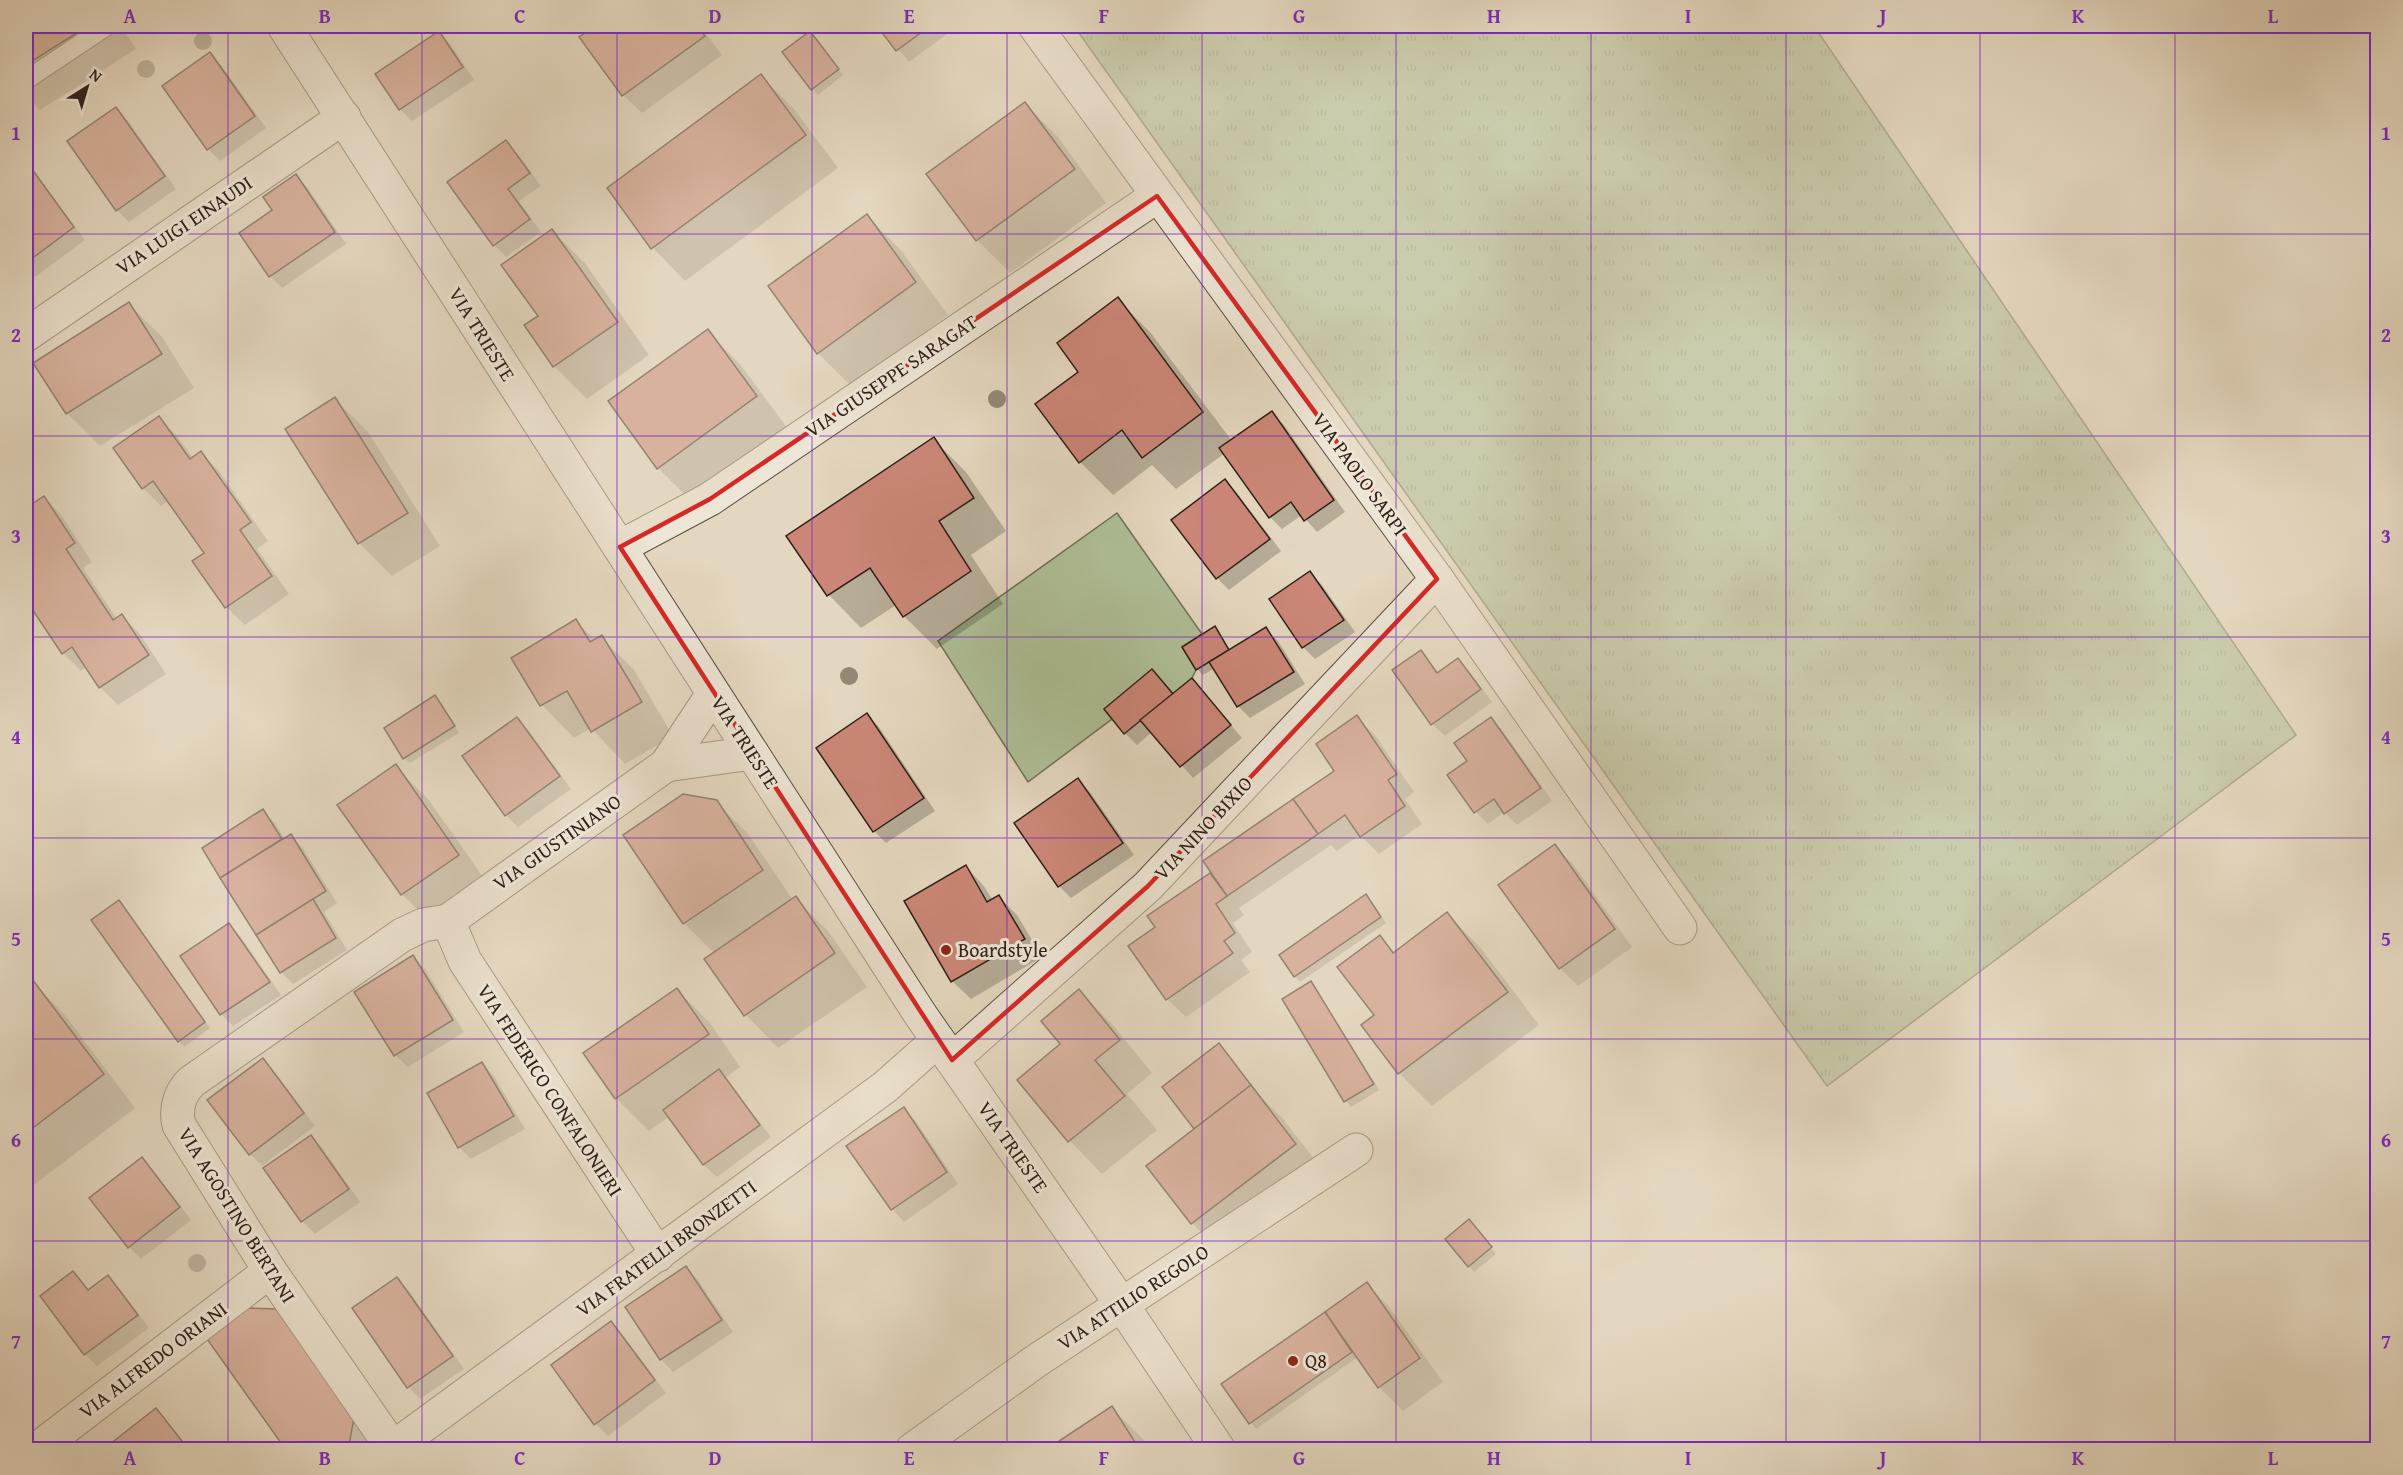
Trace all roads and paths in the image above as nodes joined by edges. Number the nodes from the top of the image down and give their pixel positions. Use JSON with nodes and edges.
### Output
{"nodes":[{"id":1,"x":107,"y":26,"type":"edge"},
{"id":2,"x":284,"y":26,"type":"edge"},
{"id":3,"x":1035,"y":26,"type":"edge"},
{"id":4,"x":26,"y":80,"type":"edge"},
{"id":5,"x":344,"y":117,"type":"junction"},
{"id":6,"x":1157,"y":196,"type":"junction"},
{"id":7,"x":26,"y":335,"type":"edge"},
{"id":8,"x":620,"y":547,"type":"junction"},
{"id":9,"x":1437,"y":579,"type":"junction"},
{"id":10,"x":713,"y":694,"type":"junction"},
{"id":11,"x":752,"y":753,"type":"junction"},
{"id":12,"x":666,"y":765,"type":"junction"},
{"id":13,"x":448,"y":921,"type":"junction"},
{"id":14,"x":1680,"y":928,"type":"dead end"},
{"id":15,"x":945,"y":1050,"type":"junction"},
{"id":16,"x":1356,"y":1150,"type":"dead end"},
{"id":17,"x":658,"y":1255,"type":"junction"},
{"id":18,"x":270,"y":1271,"type":"junction"},
{"id":19,"x":1122,"y":1305,"type":"junction"},
{"id":20,"x":36,"y":1449,"type":"edge"},
{"id":21,"x":392,"y":1449,"type":"edge"},
{"id":22,"x":912,"y":1449,"type":"edge"},
{"id":23,"x":1219,"y":1449,"type":"edge"}],
"edges":[{"from":1,"to":4,"type":"lane"},
{"from":2,"to":5,"type":"street","name":"VIA TRIESTE"},
{"from":3,"to":6,"type":"street","name":"VIA PAOLO SARPI"},
{"from":5,"to":7,"type":"street","name":"VIA LUIGI EINAUDI"},
{"from":5,"to":8,"type":"street","name":"VIA TRIESTE"},
{"from":6,"to":8,"type":"street","name":"VIA GIUSEPPE SARAGAT"},
{"from":6,"to":9,"type":"street","name":"VIA PAOLO SARPI"},
{"from":8,"to":10,"type":"street","name":"VIA TRIESTE"},
{"from":9,"to":14,"type":"street","name":"VIA PAOLO SARPI"},
{"from":9,"to":15,"type":"street","name":"VIA NINO BIXIO"},
{"from":10,"to":11,"type":"street","name":"VIA TRIESTE"},
{"from":10,"to":12,"type":"street","name":"VIA GIUSTINIANO"},
{"from":11,"to":12,"type":"street","name":"VIA GIUSTINIANO"},
{"from":11,"to":15,"type":"street","name":"VIA TRIESTE"},
{"from":12,"to":13,"type":"street","name":"VIA GIUSTINIANO"},
{"from":13,"to":17,"type":"street","name":"VIA FEDERICO CONFALONIERI"},
{"from":13,"to":18,"type":"street","name":"VIA AGOSTINO BERTANI"},
{"from":15,"to":17,"type":"street","name":"VIA FRATELLI BRONZETTI"},
{"from":15,"to":19,"type":"street","name":"VIA TRIESTE"},
{"from":16,"to":19,"type":"street","name":"VIA ATTILIO REGOLO"},
{"from":17,"to":21,"type":"street","name":"VIA FRATELLI BRONZETTI"},
{"from":18,"to":20,"type":"street","name":"VIA ALFREDO ORIANI"},
{"from":18,"to":21,"type":"street","name":"VIA AGOSTINO BERTANI"},
{"from":19,"to":22,"type":"street","name":"VIA ATTILIO REGOLO"},
{"from":19,"to":23,"type":"street","name":"VIA TRIESTE"}]}
